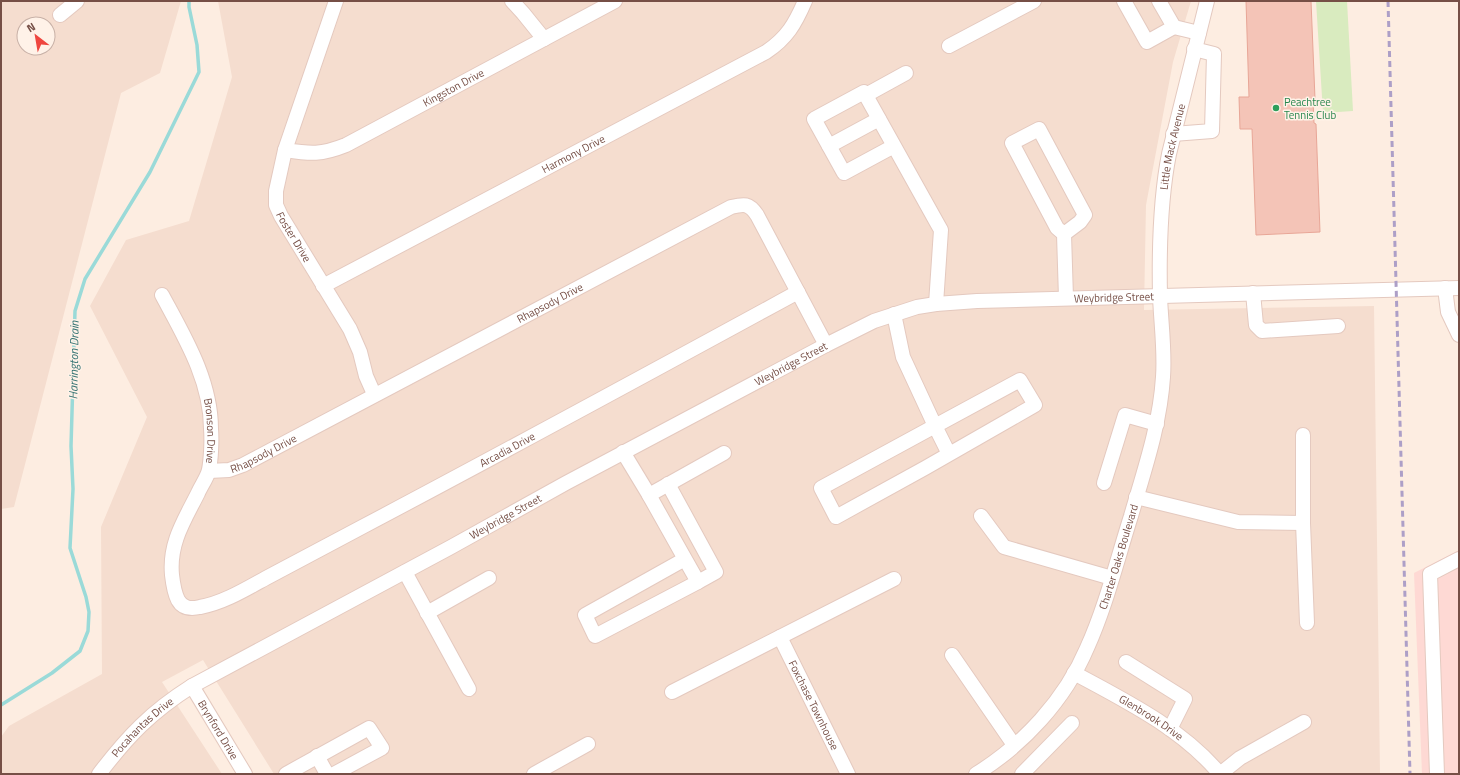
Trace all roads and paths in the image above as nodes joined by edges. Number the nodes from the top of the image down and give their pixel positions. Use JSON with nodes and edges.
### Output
{"nodes":[{"id":1,"x":77,"y":1,"type":"edge"},
{"id":2,"x":336,"y":1,"type":"edge"},
{"id":3,"x":512,"y":1,"type":"edge"},
{"id":4,"x":615,"y":1,"type":"edge"},
{"id":5,"x":805,"y":1,"type":"edge"},
{"id":6,"x":1034,"y":1,"type":"edge"},
{"id":7,"x":1124,"y":1,"type":"edge"},
{"id":8,"x":1159,"y":1,"type":"edge"},
{"id":9,"x":1207,"y":1,"type":"edge"},
{"id":10,"x":60,"y":15,"type":"dead end"},
{"id":11,"x":1174,"y":27,"type":"junction"},
{"id":12,"x":1198,"y":33,"type":"junction"},
{"id":13,"x":544,"y":39,"type":"junction"},
{"id":14,"x":949,"y":46,"type":"dead end"},
{"id":15,"x":1194,"y":49,"type":"junction"},
{"id":16,"x":906,"y":73,"type":"dead end"},
{"id":17,"x":866,"y":95,"type":"junction"},
{"id":18,"x":879,"y":119,"type":"junction"},
{"id":19,"x":1173,"y":134,"type":"junction"},
{"id":20,"x":829,"y":146,"type":"junction"},
{"id":21,"x":894,"y":146,"type":"junction"},
{"id":22,"x":285,"y":150,"type":"junction"},
{"id":23,"x":1064,"y":234,"type":"junction"},
{"id":24,"x":323,"y":286,"type":"junction"},
{"id":25,"x":1445,"y":288,"type":"junction"},
{"id":26,"x":1459,"y":288,"type":"edge"},
{"id":27,"x":798,"y":292,"type":"junction"},
{"id":28,"x":1253,"y":293,"type":"junction"},
{"id":29,"x":162,"y":294,"type":"dead end"},
{"id":30,"x":1160,"y":295,"type":"junction"},
{"id":31,"x":1066,"y":298,"type":"junction"},
{"id":32,"x":936,"y":304,"type":"junction"},
{"id":33,"x":894,"y":314,"type":"junction"},
{"id":34,"x":1338,"y":326,"type":"dead end"},
{"id":35,"x":1459,"y":335,"type":"edge"},
{"id":36,"x":826,"y":345,"type":"junction"},
{"id":37,"x":374,"y":394,"type":"junction"},
{"id":38,"x":1157,"y":424,"type":"junction"},
{"id":39,"x":935,"y":426,"type":"junction"},
{"id":40,"x":1303,"y":435,"type":"dead end"},
{"id":41,"x":624,"y":452,"type":"junction"},
{"id":42,"x":724,"y":453,"type":"dead end"},
{"id":43,"x":949,"y":454,"type":"junction"},
{"id":44,"x":209,"y":471,"type":"junction"},
{"id":45,"x":1104,"y":483,"type":"dead end"},
{"id":46,"x":668,"y":484,"type":"junction"},
{"id":47,"x":650,"y":495,"type":"junction"},
{"id":48,"x":1136,"y":497,"type":"junction"},
{"id":49,"x":981,"y":516,"type":"dead end"},
{"id":50,"x":1303,"y":523,"type":"junction"},
{"id":51,"x":686,"y":559,"type":"junction"},
{"id":52,"x":1459,"y":559,"type":"edge"},
{"id":53,"x":405,"y":572,"type":"junction"},
{"id":54,"x":489,"y":578,"type":"dead end"},
{"id":55,"x":1112,"y":578,"type":"junction"},
{"id":56,"x":894,"y":579,"type":"dead end"},
{"id":57,"x":698,"y":582,"type":"junction"},
{"id":58,"x":213,"y":604,"type":"joint"},
{"id":59,"x":427,"y":613,"type":"junction"},
{"id":60,"x":1307,"y":623,"type":"dead end"},
{"id":61,"x":780,"y":637,"type":"junction"},
{"id":62,"x":952,"y":655,"type":"dead end"},
{"id":63,"x":1126,"y":662,"type":"dead end"},
{"id":64,"x":1074,"y":673,"type":"junction"},
{"id":65,"x":192,"y":686,"type":"junction"},
{"id":66,"x":469,"y":689,"type":"dead end"},
{"id":67,"x":672,"y":692,"type":"dead end"},
{"id":68,"x":1304,"y":722,"type":"dead end"},
{"id":69,"x":1072,"y":723,"type":"dead end"},
{"id":70,"x":1170,"y":729,"type":"junction"},
{"id":71,"x":588,"y":744,"type":"dead end"},
{"id":72,"x":1014,"y":746,"type":"junction"},
{"id":73,"x":318,"y":756,"type":"junction"},
{"id":74,"x":996,"y":768,"type":"edge"},
{"id":75,"x":99,"y":774,"type":"edge"},
{"id":76,"x":245,"y":774,"type":"edge"},
{"id":77,"x":286,"y":774,"type":"edge"},
{"id":78,"x":327,"y":774,"type":"edge"},
{"id":79,"x":334,"y":774,"type":"edge"},
{"id":80,"x":534,"y":774,"type":"edge"},
{"id":81,"x":848,"y":774,"type":"edge"},
{"id":82,"x":976,"y":774,"type":"edge"},
{"id":83,"x":1022,"y":774,"type":"edge"},
{"id":84,"x":1220,"y":774,"type":"edge"},
{"id":85,"x":1437,"y":774,"type":"edge"}],
"edges":[{"from":1,"to":10,"type":"street"},
{"from":2,"to":22,"type":"street","name":"Foster Drive"},
{"from":3,"to":13,"type":"street"},
{"from":4,"to":13,"type":"street","name":"Kingston Drive"},
{"from":5,"to":24,"type":"street","name":"Harmony Drive"},
{"from":6,"to":14,"type":"street"},
{"from":7,"to":11,"type":"street"},
{"from":8,"to":11,"type":"street"},
{"from":9,"to":12,"type":"street","name":"Little Mack Avenue"},
{"from":11,"to":12,"type":"street"},
{"from":12,"to":15,"type":"street","name":"Little Mack Avenue"},
{"from":13,"to":22,"type":"street","name":"Kingston Drive"},
{"from":15,"to":19,"type":"street","name":"Little Mack Avenue"},
{"from":15,"to":19,"type":"street"},
{"from":16,"to":17,"type":"street"},
{"from":17,"to":18,"type":"street"},
{"from":17,"to":20,"type":"street"},
{"from":18,"to":20,"type":"street"},
{"from":18,"to":21,"type":"street"},
{"from":19,"to":30,"type":"street","name":"Little Mack Avenue"},
{"from":20,"to":21,"type":"street"},
{"from":21,"to":32,"type":"street"},
{"from":22,"to":24,"type":"street","name":"Foster Drive"},
{"from":23,"to":23,"type":"street"},
{"from":23,"to":31,"type":"street"},
{"from":24,"to":37,"type":"street","name":"Foster Drive"},
{"from":25,"to":26,"type":"street","name":"Weybridge Street"},
{"from":25,"to":28,"type":"street","name":"Weybridge Street"},
{"from":25,"to":35,"type":"street"},
{"from":27,"to":36,"type":"street","name":"Rhapsody Drive"},
{"from":27,"to":37,"type":"street","name":"Rhapsody Drive"},
{"from":27,"to":58,"type":"street","name":"Arcadia Drive"},
{"from":28,"to":30,"type":"street","name":"Weybridge Street"},
{"from":28,"to":34,"type":"street"},
{"from":29,"to":44,"type":"street","name":"Bronson Drive"},
{"from":30,"to":31,"type":"street","name":"Weybridge Street"},
{"from":30,"to":38,"type":"street","name":"Charter Oaks Boulevard"},
{"from":31,"to":32,"type":"street","name":"Weybridge Street"},
{"from":32,"to":33,"type":"street","name":"Weybridge Street"},
{"from":33,"to":36,"type":"street","name":"Weybridge Street"},
{"from":33,"to":39,"type":"street"},
{"from":36,"to":41,"type":"street","name":"Weybridge Street"},
{"from":37,"to":44,"type":"street","name":"Rhapsody Drive"},
{"from":38,"to":45,"type":"street"},
{"from":38,"to":48,"type":"street","name":"Charter Oaks Boulevard"},
{"from":39,"to":43,"type":"street"},
{"from":39,"to":43,"type":"street"},
{"from":39,"to":43,"type":"street"},
{"from":40,"to":50,"type":"street"},
{"from":41,"to":47,"type":"street"},
{"from":41,"to":53,"type":"street","name":"Weybridge Street"},
{"from":42,"to":46,"type":"street"},
{"from":44,"to":58,"type":"street","name":"Bronson Drive"},
{"from":46,"to":47,"type":"street"},
{"from":46,"to":57,"type":"street"},
{"from":47,"to":51,"type":"street"},
{"from":48,"to":50,"type":"street"},
{"from":48,"to":55,"type":"street","name":"Charter Oaks Boulevard"},
{"from":49,"to":55,"type":"street"},
{"from":50,"to":60,"type":"street"},
{"from":51,"to":57,"type":"street"},
{"from":51,"to":57,"type":"street"},
{"from":52,"to":85,"type":"street"},
{"from":53,"to":59,"type":"street"},
{"from":53,"to":65,"type":"street","name":"Weybridge Street"},
{"from":54,"to":59,"type":"street"},
{"from":55,"to":64,"type":"street","name":"Charter Oaks Boulevard"},
{"from":56,"to":61,"type":"street"},
{"from":59,"to":66,"type":"street"},
{"from":61,"to":67,"type":"street"},
{"from":61,"to":81,"type":"street","name":"Foxchase Townhouse"},
{"from":62,"to":72,"type":"street"},
{"from":63,"to":70,"type":"street"},
{"from":64,"to":70,"type":"street","name":"Glenbrook Drive"},
{"from":64,"to":72,"type":"street","name":"Charter Oaks Boulevard"},
{"from":65,"to":75,"type":"street","name":"Pocahantas Drive"},
{"from":65,"to":76,"type":"street","name":"Brynford Drive"},
{"from":68,"to":84,"type":"street"},
{"from":69,"to":83,"type":"street"},
{"from":70,"to":84,"type":"street","name":"Glenbrook Drive"},
{"from":71,"to":80,"type":"street"},
{"from":72,"to":74,"type":"street","name":"Charter Oaks Boulevard"},
{"from":73,"to":77,"type":"street"},
{"from":73,"to":78,"type":"street"},
{"from":73,"to":79,"type":"street"},
{"from":74,"to":82,"type":"street","name":"Charter Oaks Boulevard"}]}
